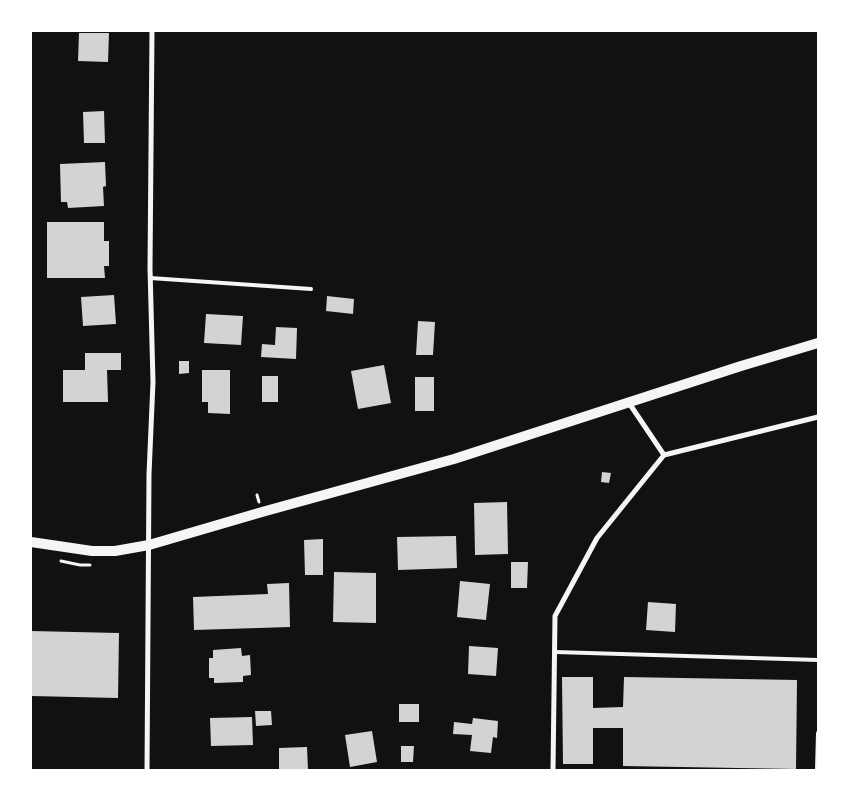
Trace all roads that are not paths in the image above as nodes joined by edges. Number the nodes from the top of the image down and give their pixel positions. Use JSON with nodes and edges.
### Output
{"nodes":[{"id":1,"x":152,"y":31,"type":"edge"},
{"id":2,"x":150,"y":278,"type":"junction"},
{"id":3,"x":311,"y":289,"type":"dead end"},
{"id":4,"x":818,"y":343,"type":"edge"},
{"id":5,"x":628,"y":403,"type":"junction"},
{"id":6,"x":818,"y":417,"type":"edge"},
{"id":7,"x":664,"y":455,"type":"junction"},
{"id":8,"x":31,"y":542,"type":"edge"},
{"id":9,"x":150,"y":545,"type":"junction"},
{"id":10,"x":555,"y":652,"type":"junction"},
{"id":11,"x":818,"y":660,"type":"edge"},
{"id":12,"x":818,"y":733,"type":"edge"},
{"id":13,"x":147,"y":770,"type":"edge"},
{"id":14,"x":552,"y":770,"type":"edge"},
{"id":15,"x":816,"y":770,"type":"edge"}],
"edges":[{"from":1,"to":2,"type":"street"},
{"from":2,"to":3,"type":"lane"},
{"from":2,"to":9,"type":"street"},
{"from":4,"to":5,"type":"main road"},
{"from":5,"to":7,"type":"street"},
{"from":5,"to":9,"type":"main road"},
{"from":6,"to":7,"type":"street"},
{"from":7,"to":10,"type":"street"},
{"from":8,"to":9,"type":"main road"},
{"from":9,"to":13,"type":"street"},
{"from":10,"to":11,"type":"lane"},
{"from":10,"to":14,"type":"street"},
{"from":12,"to":15,"type":"lane"}]}
